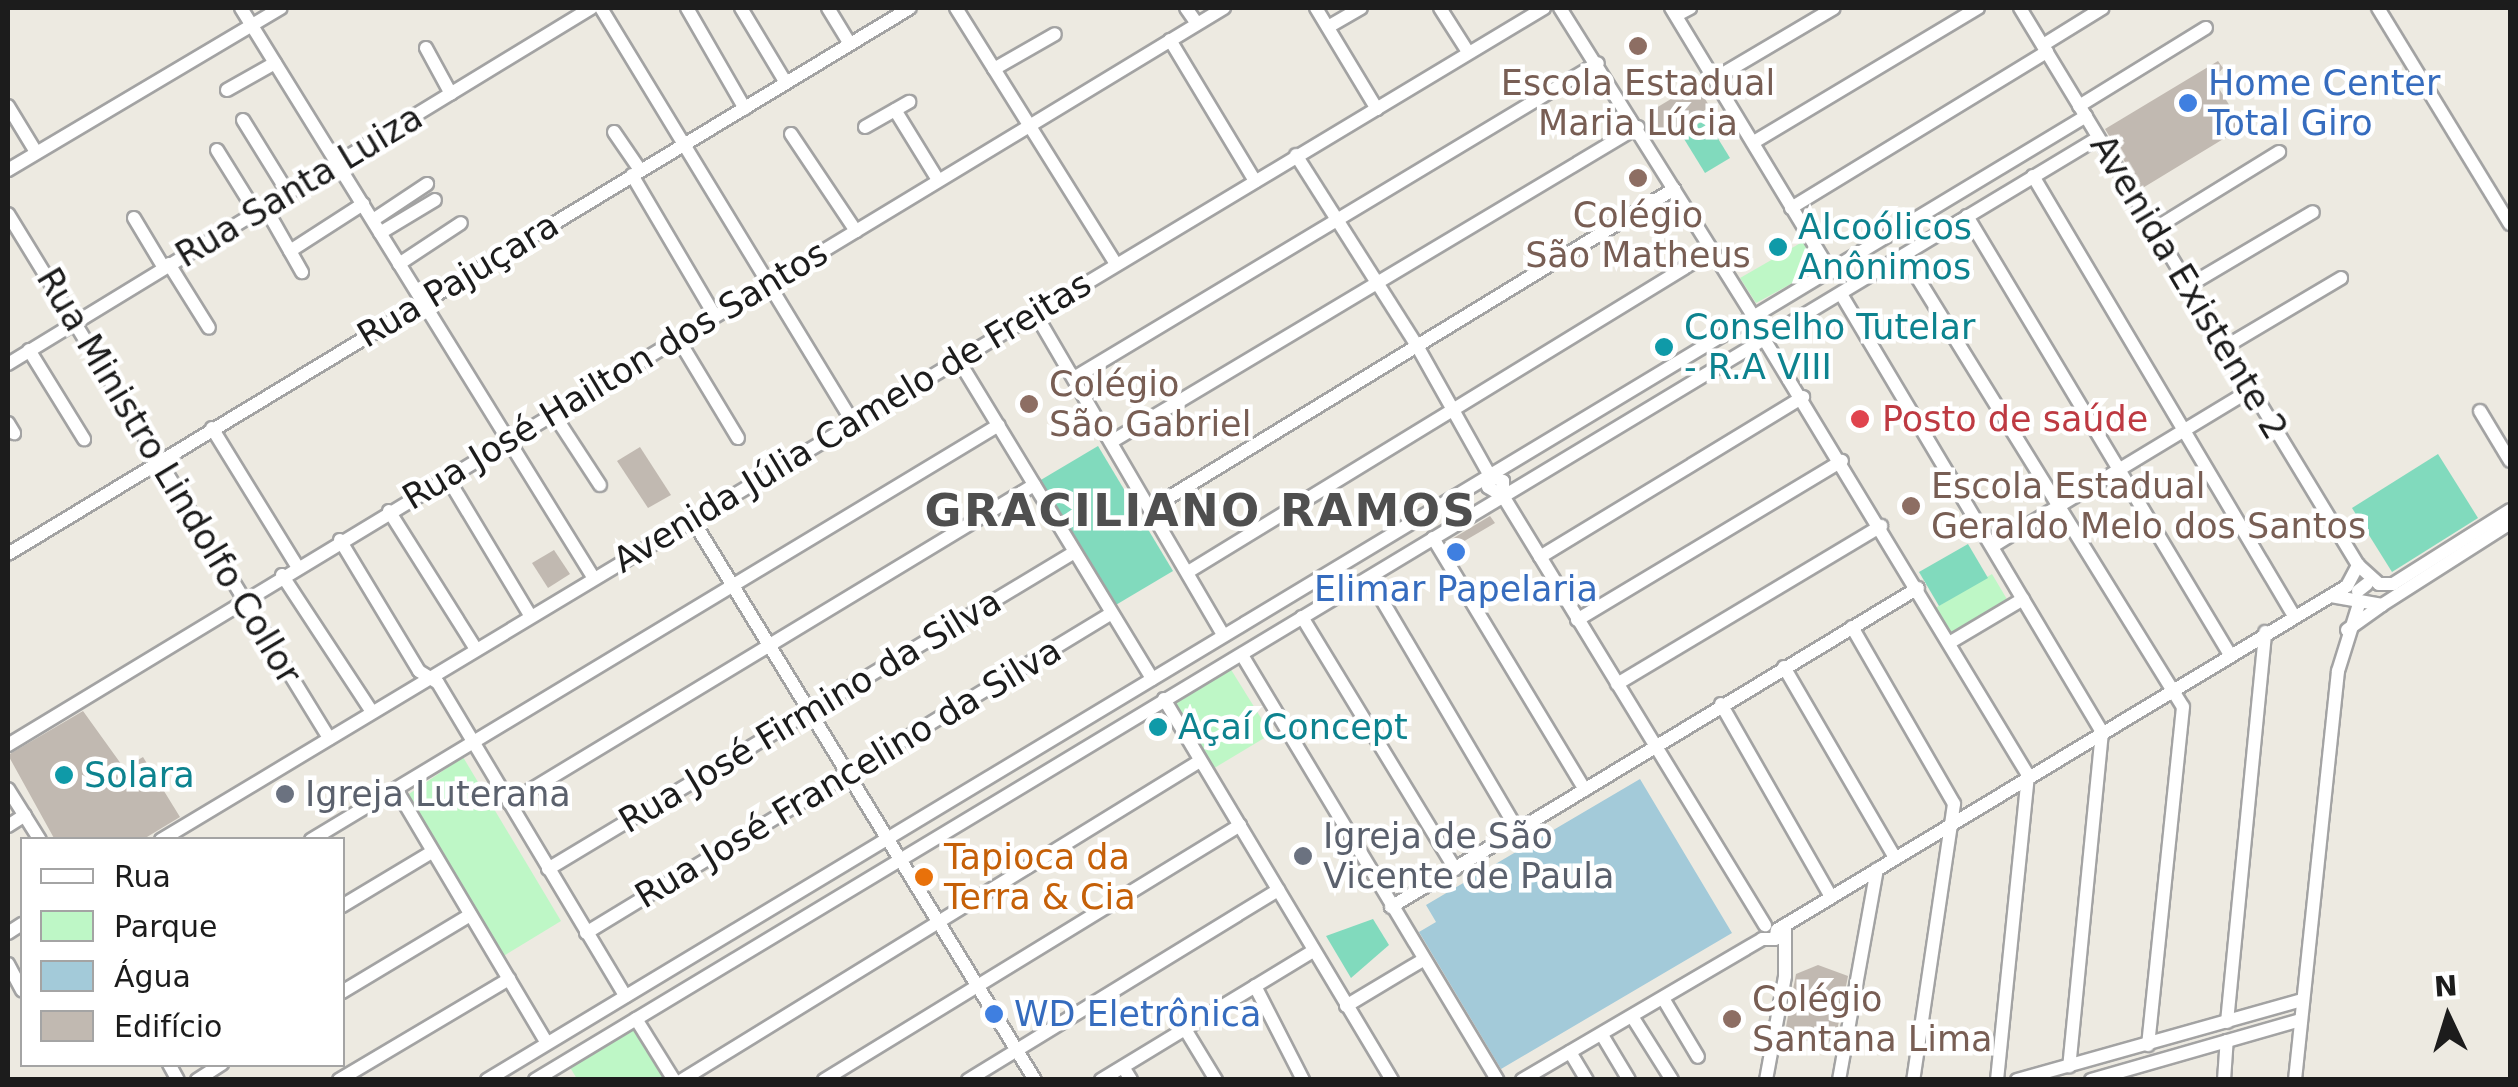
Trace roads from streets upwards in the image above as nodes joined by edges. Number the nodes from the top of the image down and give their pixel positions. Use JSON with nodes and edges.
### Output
{"nodes":[{"id":1,"x":241,"y":8,"type":"edge"},
{"id":2,"x":281,"y":8,"type":"edge"},
{"id":3,"x":591,"y":8,"type":"edge"},
{"id":4,"x":600,"y":8,"type":"edge"},
{"id":5,"x":687,"y":8,"type":"edge"},
{"id":6,"x":741,"y":8,"type":"edge"},
{"id":7,"x":828,"y":8,"type":"edge"},
{"id":8,"x":910,"y":8,"type":"edge"},
{"id":9,"x":956,"y":8,"type":"edge"},
{"id":10,"x":1186,"y":8,"type":"edge"},
{"id":11,"x":1224,"y":8,"type":"edge"},
{"id":12,"x":1316,"y":8,"type":"edge"},
{"id":13,"x":1360,"y":8,"type":"edge"},
{"id":14,"x":1440,"y":8,"type":"edge"},
{"id":15,"x":1544,"y":8,"type":"edge"},
{"id":16,"x":1560,"y":8,"type":"edge"},
{"id":17,"x":1690,"y":8,"type":"edge"},
{"id":18,"x":1834,"y":8,"type":"edge"},
{"id":19,"x":1978,"y":8,"type":"edge"},
{"id":20,"x":2020,"y":8,"type":"edge"},
{"id":21,"x":2103,"y":8,"type":"edge"},
{"id":22,"x":2378,"y":8,"type":"edge"},
{"id":23,"x":1674,"y":11,"type":"edge"},
{"id":24,"x":1197,"y":24,"type":"junction"},
{"id":25,"x":252,"y":25,"type":"junction"},
{"id":26,"x":1328,"y":28,"type":"junction"},
{"id":27,"x":2206,"y":28,"type":"dead end"},
{"id":28,"x":1055,"y":34,"type":"dead end"},
{"id":29,"x":1170,"y":40,"type":"junction"},
{"id":30,"x":850,"y":44,"type":"junction"},
{"id":31,"x":426,"y":48,"type":"dead end"},
{"id":32,"x":2045,"y":48,"type":"junction"},
{"id":33,"x":1468,"y":52,"type":"junction"},
{"id":34,"x":275,"y":63,"type":"junction"},
{"id":35,"x":1598,"y":63,"type":"junction"},
{"id":36,"x":994,"y":69,"type":"junction"},
{"id":37,"x":1714,"y":79,"type":"junction"},
{"id":38,"x":786,"y":83,"type":"junction"},
{"id":39,"x":227,"y":90,"type":"dead end"},
{"id":40,"x":451,"y":94,"type":"junction"},
{"id":41,"x":910,"y":102,"type":"dead end"},
{"id":42,"x":8,"y":106,"type":"edge"},
{"id":43,"x":745,"y":109,"type":"junction"},
{"id":44,"x":1377,"y":109,"type":"junction"},
{"id":45,"x":896,"y":110,"type":"junction"},
{"id":46,"x":2083,"y":111,"type":"junction"},
{"id":47,"x":243,"y":120,"type":"dead end"},
{"id":48,"x":1028,"y":125,"type":"junction"},
{"id":49,"x":864,"y":127,"type":"dead end"},
{"id":50,"x":1638,"y":128,"type":"junction"},
{"id":51,"x":614,"y":132,"type":"dead end"},
{"id":52,"x":791,"y":134,"type":"dead end"},
{"id":53,"x":2098,"y":138,"type":"junction"},
{"id":54,"x":1754,"y":142,"type":"junction"},
{"id":55,"x":684,"y":144,"type":"junction"},
{"id":56,"x":218,"y":150,"type":"dead end"},
{"id":57,"x":36,"y":152,"type":"junction"},
{"id":58,"x":2279,"y":152,"type":"dead end"},
{"id":59,"x":1296,"y":155,"type":"junction"},
{"id":60,"x":337,"y":162,"type":"junction"},
{"id":61,"x":8,"y":170,"type":"edge"},
{"id":62,"x":636,"y":173,"type":"junction"},
{"id":63,"x":2033,"y":176,"type":"junction"},
{"id":64,"x":938,"y":180,"type":"junction"},
{"id":65,"x":1255,"y":180,"type":"junction"},
{"id":66,"x":427,"y":184,"type":"dead end"},
{"id":67,"x":1674,"y":190,"type":"junction"},
{"id":68,"x":288,"y":193,"type":"junction"},
{"id":69,"x":435,"y":200,"type":"dead end"},
{"id":70,"x":363,"y":204,"type":"junction"},
{"id":71,"x":1791,"y":208,"type":"junction"},
{"id":72,"x":260,"y":209,"type":"junction"},
{"id":73,"x":2313,"y":212,"type":"dead end"},
{"id":74,"x":8,"y":214,"type":"edge"},
{"id":75,"x":1967,"y":216,"type":"junction"},
{"id":76,"x":134,"y":218,"type":"dead end"},
{"id":77,"x":372,"y":220,"type":"junction"},
{"id":78,"x":1338,"y":220,"type":"junction"},
{"id":79,"x":462,"y":223,"type":"dead end"},
{"id":80,"x":2510,"y":224,"type":"edge"},
{"id":81,"x":2154,"y":229,"type":"junction"},
{"id":82,"x":856,"y":230,"type":"junction"},
{"id":83,"x":380,"y":233,"type":"junction"},
{"id":84,"x":1712,"y":251,"type":"junction"},
{"id":85,"x":290,"y":252,"type":"junction"},
{"id":86,"x":1904,"y":256,"type":"junction"},
{"id":87,"x":400,"y":264,"type":"junction"},
{"id":88,"x":1116,"y":264,"type":"junction"},
{"id":89,"x":166,"y":266,"type":"junction"},
{"id":90,"x":302,"y":272,"type":"dead end"},
{"id":91,"x":1831,"y":272,"type":"junction"},
{"id":92,"x":2341,"y":278,"type":"dead end"},
{"id":93,"x":1376,"y":282,"type":"junction"},
{"id":94,"x":765,"y":284,"type":"junction"},
{"id":95,"x":2188,"y":286,"type":"junction"},
{"id":96,"x":1842,"y":294,"type":"junction"},
{"id":97,"x":1792,"y":296,"type":"junction"},
{"id":98,"x":422,"y":301,"type":"junction"},
{"id":99,"x":1035,"y":313,"type":"junction"},
{"id":100,"x":714,"y":314,"type":"junction"},
{"id":101,"x":1803,"y":315,"type":"junction"},
{"id":102,"x":1754,"y":317,"type":"junction"},
{"id":103,"x":73,"y":324,"type":"junction"},
{"id":104,"x":208,"y":328,"type":"dead end"},
{"id":105,"x":677,"y":337,"type":"junction"},
{"id":106,"x":1764,"y":338,"type":"junction"},
{"id":107,"x":1416,"y":344,"type":"junction"},
{"id":108,"x":2225,"y":347,"type":"junction"},
{"id":109,"x":29,"y":350,"type":"junction"},
{"id":110,"x":959,"y":361,"type":"junction"},
{"id":111,"x":8,"y":364,"type":"edge"},
{"id":112,"x":1074,"y":378,"type":"junction"},
{"id":113,"x":2251,"y":390,"type":"junction"},
{"id":114,"x":1803,"y":397,"type":"junction"},
{"id":115,"x":1452,"y":410,"type":"junction"},
{"id":116,"x":2480,"y":411,"type":"dead end"},
{"id":117,"x":553,"y":413,"type":"junction"},
{"id":118,"x":853,"y":422,"type":"junction"},
{"id":119,"x":998,"y":425,"type":"junction"},
{"id":120,"x":212,"y":428,"type":"junction"},
{"id":121,"x":2186,"y":429,"type":"junction"},
{"id":122,"x":84,"y":438,"type":"dead end"},
{"id":123,"x":738,"y":438,"type":"dead end"},
{"id":124,"x":509,"y":441,"type":"junction"},
{"id":125,"x":1112,"y":442,"type":"junction"},
{"id":126,"x":161,"y":459,"type":"junction"},
{"id":127,"x":1842,"y":461,"type":"junction"},
{"id":128,"x":2510,"y":461,"type":"edge"},
{"id":129,"x":2124,"y":467,"type":"junction"},
{"id":130,"x":1490,"y":476,"type":"junction"},
{"id":131,"x":447,"y":477,"type":"junction"},
{"id":132,"x":600,"y":485,"type":"dead end"},
{"id":133,"x":1034,"y":485,"type":"junction"},
{"id":134,"x":1504,"y":496,"type":"junction"},
{"id":135,"x":2058,"y":504,"type":"junction"},
{"id":136,"x":1150,"y":510,"type":"junction"},
{"id":137,"x":2510,"y":510,"type":"edge"},
{"id":138,"x":389,"y":511,"type":"junction"},
{"id":139,"x":692,"y":520,"type":"junction"},
{"id":140,"x":2510,"y":523,"type":"edge"},
{"id":141,"x":1881,"y":526,"type":"junction"},
{"id":142,"x":1433,"y":538,"type":"junction"},
{"id":143,"x":340,"y":540,"type":"junction"},
{"id":144,"x":1992,"y":546,"type":"junction"},
{"id":145,"x":8,"y":554,"type":"edge"},
{"id":146,"x":1073,"y":554,"type":"junction"},
{"id":147,"x":1540,"y":557,"type":"junction"},
{"id":148,"x":297,"y":566,"type":"junction"},
{"id":149,"x":2358,"y":566,"type":"junction"},
{"id":150,"x":1188,"y":572,"type":"junction"},
{"id":151,"x":282,"y":576,"type":"junction"},
{"id":152,"x":593,"y":577,"type":"junction"},
{"id":153,"x":1369,"y":578,"type":"junction"},
{"id":154,"x":732,"y":586,"type":"junction"},
{"id":155,"x":1918,"y":588,"type":"junction"},
{"id":156,"x":2362,"y":588,"type":"junction"},
{"id":157,"x":245,"y":600,"type":"junction"},
{"id":158,"x":2023,"y":600,"type":"junction"},
{"id":159,"x":2384,"y":604,"type":"junction"},
{"id":160,"x":1110,"y":614,"type":"junction"},
{"id":161,"x":530,"y":615,"type":"junction"},
{"id":162,"x":2294,"y":616,"type":"junction"},
{"id":163,"x":1302,"y":617,"type":"junction"},
{"id":164,"x":1577,"y":620,"type":"junction"},
{"id":165,"x":1852,"y":628,"type":"junction"},
{"id":166,"x":2347,"y":630,"type":"junction"},
{"id":167,"x":2265,"y":632,"type":"junction"},
{"id":168,"x":1223,"y":635,"type":"junction"},
{"id":169,"x":1948,"y":643,"type":"junction"},
{"id":170,"x":772,"y":646,"type":"junction"},
{"id":171,"x":476,"y":650,"type":"junction"},
{"id":172,"x":2229,"y":653,"type":"junction"},
{"id":173,"x":1242,"y":655,"type":"junction"},
{"id":174,"x":1187,"y":659,"type":"junction"},
{"id":175,"x":1784,"y":666,"type":"junction"},
{"id":176,"x":430,"y":677,"type":"junction"},
{"id":177,"x":1152,"y":679,"type":"junction"},
{"id":178,"x":1198,"y":680,"type":"junction"},
{"id":179,"x":1617,"y":684,"type":"junction"},
{"id":180,"x":2168,"y":692,"type":"junction"},
{"id":181,"x":1164,"y":699,"type":"junction"},
{"id":182,"x":1721,"y":704,"type":"junction"},
{"id":183,"x":810,"y":708,"type":"junction"},
{"id":184,"x":372,"y":712,"type":"junction"},
{"id":185,"x":2102,"y":732,"type":"junction"},
{"id":186,"x":328,"y":738,"type":"junction"},
{"id":187,"x":472,"y":742,"type":"junction"},
{"id":188,"x":8,"y":746,"type":"edge"},
{"id":189,"x":1656,"y":748,"type":"junction"},
{"id":190,"x":1200,"y":762,"type":"junction"},
{"id":191,"x":849,"y":772,"type":"junction"},
{"id":192,"x":2028,"y":775,"type":"junction"},
{"id":193,"x":8,"y":789,"type":"edge"},
{"id":194,"x":396,"y":790,"type":"junction"},
{"id":195,"x":1585,"y":790,"type":"junction"},
{"id":196,"x":508,"y":804,"type":"junction"},
{"id":197,"x":24,"y":815,"type":"junction"},
{"id":198,"x":1954,"y":821,"type":"junction"},
{"id":199,"x":1240,"y":825,"type":"junction"},
{"id":200,"x":8,"y":826,"type":"edge"},
{"id":201,"x":1518,"y":830,"type":"junction"},
{"id":202,"x":888,"y":836,"type":"junction"},
{"id":203,"x":38,"y":837,"type":"edge"},
{"id":204,"x":166,"y":837,"type":"edge"},
{"id":205,"x":316,"y":837,"type":"edge"},
{"id":206,"x":432,"y":852,"type":"junction"},
{"id":207,"x":901,"y":858,"type":"junction"},
{"id":208,"x":1895,"y":858,"type":"junction"},
{"id":209,"x":1454,"y":868,"type":"junction"},
{"id":210,"x":548,"y":869,"type":"junction"},
{"id":211,"x":1877,"y":869,"type":"junction"},
{"id":212,"x":1278,"y":890,"type":"junction"},
{"id":213,"x":1832,"y":897,"type":"junction"},
{"id":214,"x":345,"y":904,"type":"edge"},
{"id":215,"x":1390,"y":907,"type":"junction"},
{"id":216,"x":470,"y":915,"type":"junction"},
{"id":217,"x":941,"y":922,"type":"junction"},
{"id":218,"x":1772,"y":930,"type":"junction"},
{"id":219,"x":586,"y":933,"type":"junction"},
{"id":220,"x":1313,"y":950,"type":"junction"},
{"id":221,"x":1423,"y":960,"type":"junction"},
{"id":222,"x":8,"y":964,"type":"edge"},
{"id":223,"x":509,"y":979,"type":"junction"},
{"id":224,"x":979,"y":985,"type":"junction"},
{"id":225,"x":20,"y":986,"type":"edge"},
{"id":226,"x":1255,"y":986,"type":"junction"},
{"id":227,"x":345,"y":990,"type":"edge"},
{"id":228,"x":624,"y":996,"type":"junction"},
{"id":229,"x":1664,"y":1000,"type":"junction"},
{"id":230,"x":2302,"y":1000,"type":"junction"},
{"id":231,"x":1346,"y":1006,"type":"junction"},
{"id":232,"x":1633,"y":1018,"type":"junction"},
{"id":233,"x":588,"y":1019,"type":"junction"},
{"id":234,"x":636,"y":1019,"type":"junction"},
{"id":235,"x":2300,"y":1020,"type":"junction"},
{"id":236,"x":2227,"y":1022,"type":"junction"},
{"id":237,"x":1184,"y":1029,"type":"junction"},
{"id":238,"x":1602,"y":1035,"type":"junction"},
{"id":239,"x":601,"y":1040,"type":"junction"},
{"id":240,"x":2227,"y":1041,"type":"junction"},
{"id":241,"x":548,"y":1042,"type":"junction"},
{"id":242,"x":2148,"y":1046,"type":"junction"},
{"id":243,"x":1015,"y":1047,"type":"junction"},
{"id":244,"x":1570,"y":1052,"type":"junction"},
{"id":245,"x":1698,"y":1057,"type":"dead end"},
{"id":246,"x":2092,"y":1060,"type":"junction"},
{"id":247,"x":2149,"y":1064,"type":"junction"},
{"id":248,"x":558,"y":1065,"type":"junction"},
{"id":249,"x":1123,"y":1066,"type":"junction"},
{"id":250,"x":2069,"y":1066,"type":"junction"},
{"id":251,"x":2096,"y":1078,"type":"edge"},
{"id":252,"x":339,"y":1080,"type":"edge"},
{"id":253,"x":487,"y":1080,"type":"edge"},
{"id":254,"x":536,"y":1080,"type":"edge"},
{"id":255,"x":567,"y":1080,"type":"edge"},
{"id":256,"x":678,"y":1080,"type":"edge"},
{"id":257,"x":824,"y":1080,"type":"edge"},
{"id":258,"x":968,"y":1080,"type":"edge"},
{"id":259,"x":1035,"y":1080,"type":"edge"},
{"id":260,"x":1100,"y":1080,"type":"edge"},
{"id":261,"x":1131,"y":1080,"type":"edge"},
{"id":262,"x":1216,"y":1080,"type":"edge"},
{"id":263,"x":1302,"y":1080,"type":"edge"},
{"id":264,"x":1392,"y":1080,"type":"edge"},
{"id":265,"x":1496,"y":1080,"type":"edge"},
{"id":266,"x":1522,"y":1080,"type":"edge"},
{"id":267,"x":1587,"y":1080,"type":"edge"},
{"id":268,"x":1629,"y":1080,"type":"edge"},
{"id":269,"x":1672,"y":1080,"type":"edge"},
{"id":270,"x":1766,"y":1080,"type":"edge"},
{"id":271,"x":1839,"y":1080,"type":"edge"},
{"id":272,"x":1914,"y":1080,"type":"edge"},
{"id":273,"x":1997,"y":1080,"type":"edge"},
{"id":274,"x":2017,"y":1080,"type":"edge"},
{"id":275,"x":2148,"y":1080,"type":"edge"},
{"id":276,"x":2224,"y":1080,"type":"edge"},
{"id":277,"x":2295,"y":1080,"type":"edge"}],
"edges":[{"from":1,"to":25,"type":"street"},
{"from":2,"to":25,"type":"street"},
{"from":3,"to":40,"type":"street","name":"Rua Santa Luiza"},
{"from":4,"to":55,"type":"street"},
{"from":5,"to":43,"type":"street"},
{"from":6,"to":38,"type":"street"},
{"from":7,"to":30,"type":"street"},
{"from":8,"to":30,"type":"street","name":"Rua Pajuçara"},
{"from":9,"to":36,"type":"street"},
{"from":10,"to":24,"type":"street"},
{"from":11,"to":24,"type":"street","name":"Rua José Hailton dos Santos"},
{"from":12,"to":26,"type":"street"},
{"from":13,"to":26,"type":"street"},
{"from":14,"to":33,"type":"street"},
{"from":15,"to":33,"type":"street","name":"Avenida Júlia Camelo de Freitas"},
{"from":16,"to":35,"type":"street"},
{"from":17,"to":23,"type":"street"},
{"from":18,"to":37,"type":"street"},
{"from":19,"to":54,"type":"street"},
{"from":20,"to":32,"type":"street","name":"Avenida Existente 2"},
{"from":21,"to":32,"type":"street"},
{"from":22,"to":80,"type":"street"},
{"from":23,"to":37,"type":"street"},
{"from":24,"to":29,"type":"street","name":"Rua José Hailton dos Santos"},
{"from":25,"to":34,"type":"street"},
{"from":25,"to":57,"type":"street"},
{"from":26,"to":44,"type":"street"},
{"from":27,"to":46,"type":"street"},
{"from":28,"to":36,"type":"street"},
{"from":29,"to":48,"type":"street","name":"Rua José Hailton dos Santos"},
{"from":29,"to":65,"type":"street"},
{"from":30,"to":38,"type":"street","name":"Rua Pajuçara"},
{"from":31,"to":40,"type":"street"},
{"from":32,"to":46,"type":"street","name":"Avenida Existente 2"},
{"from":32,"to":71,"type":"street"},
{"from":33,"to":44,"type":"street","name":"Avenida Júlia Camelo de Freitas"},
{"from":34,"to":39,"type":"street"},
{"from":34,"to":60,"type":"street"},
{"from":35,"to":50,"type":"street"},
{"from":35,"to":78,"type":"street"},
{"from":36,"to":48,"type":"street"},
{"from":37,"to":54,"type":"street"},
{"from":38,"to":43,"type":"street","name":"Rua Pajuçara"},
{"from":40,"to":60,"type":"street","name":"Rua Santa Luiza"},
{"from":41,"to":45,"type":"street"},
{"from":42,"to":57,"type":"street"},
{"from":43,"to":55,"type":"street","name":"Rua Pajuçara"},
{"from":44,"to":59,"type":"street","name":"Avenida Júlia Camelo de Freitas"},
{"from":45,"to":49,"type":"street"},
{"from":45,"to":64,"type":"street"},
{"from":46,"to":53,"type":"street","name":"Avenida Existente 2"},
{"from":46,"to":91,"type":"street"},
{"from":47,"to":68,"type":"street"},
{"from":48,"to":64,"type":"street","name":"Rua José Hailton dos Santos"},
{"from":48,"to":88,"type":"street"},
{"from":50,"to":67,"type":"street"},
{"from":50,"to":93,"type":"street"},
{"from":51,"to":62,"type":"street"},
{"from":52,"to":82,"type":"street"},
{"from":53,"to":63,"type":"street"},
{"from":53,"to":81,"type":"street","name":"Avenida Existente 2"},
{"from":54,"to":71,"type":"street"},
{"from":55,"to":62,"type":"street","name":"Rua Pajuçara"},
{"from":55,"to":94,"type":"street"},
{"from":56,"to":72,"type":"street"},
{"from":57,"to":61,"type":"street"},
{"from":58,"to":81,"type":"street"},
{"from":59,"to":65,"type":"street","name":"Avenida Júlia Camelo de Freitas"},
{"from":59,"to":78,"type":"street"},
{"from":60,"to":68,"type":"street","name":"Rua Santa Luiza"},
{"from":60,"to":70,"type":"street"},
{"from":62,"to":98,"type":"street","name":"Rua Pajuçara"},
{"from":62,"to":100,"type":"street"},
{"from":63,"to":75,"type":"street"},
{"from":63,"to":121,"type":"street"},
{"from":64,"to":82,"type":"street","name":"Rua José Hailton dos Santos"},
{"from":65,"to":88,"type":"street","name":"Avenida Júlia Camelo de Freitas"},
{"from":66,"to":77,"type":"street"},
{"from":67,"to":84,"type":"street"},
{"from":67,"to":107,"type":"street"},
{"from":68,"to":72,"type":"street","name":"Rua Santa Luiza"},
{"from":69,"to":83,"type":"street"},
{"from":70,"to":77,"type":"street"},
{"from":70,"to":85,"type":"street"},
{"from":71,"to":91,"type":"street"},
{"from":72,"to":85,"type":"street"},
{"from":72,"to":89,"type":"street","name":"Rua Santa Luiza"},
{"from":73,"to":95,"type":"street"},
{"from":74,"to":103,"type":"street","name":"Rua Ministro Lindolfo Collor"},
{"from":75,"to":86,"type":"street"},
{"from":75,"to":129,"type":"street"},
{"from":76,"to":89,"type":"street"},
{"from":77,"to":83,"type":"street"},
{"from":78,"to":93,"type":"street"},
{"from":78,"to":112,"type":"street"},
{"from":79,"to":87,"type":"street"},
{"from":81,"to":95,"type":"street","name":"Avenida Existente 2"},
{"from":82,"to":94,"type":"street","name":"Rua José Hailton dos Santos"},
{"from":83,"to":87,"type":"street"},
{"from":84,"to":102,"type":"street"},
{"from":84,"to":115,"type":"street"},
{"from":85,"to":90,"type":"street"},
{"from":86,"to":96,"type":"street"},
{"from":86,"to":135,"type":"street"},
{"from":87,"to":98,"type":"street"},
{"from":88,"to":99,"type":"street","name":"Avenida Júlia Camelo de Freitas"},
{"from":89,"to":103,"type":"street","name":"Rua Santa Luiza"},
{"from":89,"to":104,"type":"street"},
{"from":91,"to":97,"type":"street"},
{"from":92,"to":108,"type":"street"},
{"from":93,"to":107,"type":"street"},
{"from":93,"to":125,"type":"street"},
{"from":94,"to":100,"type":"street","name":"Rua José Hailton dos Santos"},
{"from":94,"to":118,"type":"street"},
{"from":95,"to":108,"type":"street","name":"Avenida Existente 2"},
{"from":96,"to":101,"type":"street"},
{"from":96,"to":144,"type":"street"},
{"from":97,"to":101,"type":"street"},
{"from":97,"to":102,"type":"street"},
{"from":98,"to":120,"type":"street","name":"Rua Pajuçara"},
{"from":98,"to":124,"type":"street"},
{"from":99,"to":110,"type":"street","name":"Avenida Júlia Camelo de Freitas"},
{"from":99,"to":112,"type":"street"},
{"from":100,"to":105,"type":"street","name":"Rua José Hailton dos Santos"},
{"from":101,"to":106,"type":"street"},
{"from":102,"to":130,"type":"street"},
{"from":103,"to":109,"type":"street","name":"Rua Santa Luiza"},
{"from":103,"to":126,"type":"street","name":"Rua Ministro Lindolfo Collor"},
{"from":105,"to":117,"type":"street","name":"Rua José Hailton dos Santos"},
{"from":105,"to":123,"type":"street"},
{"from":106,"to":114,"type":"street"},
{"from":106,"to":134,"type":"street"},
{"from":107,"to":115,"type":"street"},
{"from":107,"to":136,"type":"street"},
{"from":108,"to":113,"type":"street","name":"Avenida Existente 2"},
{"from":109,"to":111,"type":"street","name":"Rua Santa Luiza"},
{"from":109,"to":122,"type":"street"},
{"from":110,"to":118,"type":"street","name":"Avenida Júlia Camelo de Freitas"},
{"from":110,"to":119,"type":"street"},
{"from":112,"to":125,"type":"street"},
{"from":113,"to":121,"type":"street"},
{"from":113,"to":149,"type":"street","name":"Avenida Existente 2"},
{"from":114,"to":127,"type":"street"},
{"from":114,"to":147,"type":"street"},
{"from":115,"to":130,"type":"street"},
{"from":115,"to":150,"type":"street"},
{"from":116,"to":128,"type":"street"},
{"from":117,"to":124,"type":"street","name":"Rua José Hailton dos Santos"},
{"from":117,"to":132,"type":"street"},
{"from":118,"to":139,"type":"street","name":"Avenida Júlia Camelo de Freitas"},
{"from":119,"to":133,"type":"street"},
{"from":119,"to":154,"type":"street"},
{"from":120,"to":126,"type":"street","name":"Rua Pajuçara"},
{"from":120,"to":148,"type":"street"},
{"from":121,"to":129,"type":"street"},
{"from":121,"to":162,"type":"street"},
{"from":124,"to":131,"type":"street","name":"Rua José Hailton dos Santos"},
{"from":124,"to":152,"type":"street"},
{"from":125,"to":136,"type":"street"},
{"from":126,"to":145,"type":"street","name":"Rua Pajuçara"},
{"from":126,"to":157,"type":"street","name":"Rua Ministro Lindolfo Collor"},
{"from":127,"to":141,"type":"street"},
{"from":127,"to":164,"type":"street"},
{"from":129,"to":135,"type":"street"},
{"from":129,"to":172,"type":"street"},
{"from":130,"to":134,"type":"street"},
{"from":130,"to":168,"type":"street"},
{"from":131,"to":138,"type":"street","name":"Rua José Hailton dos Santos"},
{"from":131,"to":161,"type":"street"},
{"from":133,"to":146,"type":"street"},
{"from":133,"to":170,"type":"street"},
{"from":134,"to":142,"type":"street"},
{"from":134,"to":147,"type":"street"},
{"from":135,"to":144,"type":"street"},
{"from":135,"to":180,"type":"street"},
{"from":136,"to":150,"type":"street"},
{"from":137,"to":156,"type":"street"},
{"from":138,"to":143,"type":"street","name":"Rua José Hailton dos Santos"},
{"from":138,"to":171,"type":"street"},
{"from":139,"to":152,"type":"street","name":"Avenida Júlia Camelo de Freitas"},
{"from":139,"to":154,"type":"street"},
{"from":140,"to":159,"type":"street"},
{"from":141,"to":155,"type":"street"},
{"from":141,"to":179,"type":"street"},
{"from":142,"to":153,"type":"street"},
{"from":142,"to":195,"type":"street"},
{"from":143,"to":148,"type":"street","name":"Rua José Hailton dos Santos"},
{"from":143,"to":176,"type":"street"},
{"from":144,"to":158,"type":"street"},
{"from":146,"to":160,"type":"street"},
{"from":146,"to":183,"type":"street","name":"Rua José Firmino da Silva"},
{"from":147,"to":164,"type":"street"},
{"from":148,"to":151,"type":"street","name":"Rua José Hailton dos Santos"},
{"from":149,"to":156,"type":"street"},
{"from":149,"to":156,"type":"street"},
{"from":150,"to":168,"type":"street"},
{"from":151,"to":157,"type":"street","name":"Rua José Hailton dos Santos"},
{"from":151,"to":184,"type":"street"},
{"from":152,"to":161,"type":"street","name":"Avenida Júlia Camelo de Freitas"},
{"from":153,"to":163,"type":"street"},
{"from":153,"to":201,"type":"street"},
{"from":154,"to":170,"type":"street"},
{"from":154,"to":187,"type":"street"},
{"from":155,"to":165,"type":"street"},
{"from":155,"to":169,"type":"street"},
{"from":156,"to":159,"type":"street"},
{"from":156,"to":159,"type":"street"},
{"from":156,"to":162,"type":"street"},
{"from":156,"to":166,"type":"street"},
{"from":157,"to":186,"type":"street","name":"Rua Ministro Lindolfo Collor"},
{"from":157,"to":188,"type":"street","name":"Rua José Hailton dos Santos"},
{"from":158,"to":169,"type":"street"},
{"from":158,"to":185,"type":"street"},
{"from":159,"to":166,"type":"street"},
{"from":160,"to":177,"type":"street"},
{"from":160,"to":191,"type":"street","name":"Rua José Francelino da Silva"},
{"from":161,"to":171,"type":"street","name":"Avenida Júlia Camelo de Freitas"},
{"from":162,"to":167,"type":"street"},
{"from":163,"to":173,"type":"street"},
{"from":163,"to":209,"type":"street"},
{"from":164,"to":179,"type":"street"},
{"from":165,"to":175,"type":"street"},
{"from":165,"to":198,"type":"street"},
{"from":166,"to":230,"type":"street"},
{"from":167,"to":172,"type":"street"},
{"from":167,"to":236,"type":"street"},
{"from":168,"to":174,"type":"street"},
{"from":169,"to":192,"type":"street"},
{"from":170,"to":183,"type":"street"},
{"from":170,"to":196,"type":"street"},
{"from":171,"to":176,"type":"street","name":"Avenida Júlia Camelo de Freitas"},
{"from":172,"to":180,"type":"street"},
{"from":173,"to":178,"type":"street"},
{"from":173,"to":215,"type":"street"},
{"from":174,"to":177,"type":"street"},
{"from":174,"to":178,"type":"street"},
{"from":175,"to":182,"type":"street"},
{"from":175,"to":208,"type":"street"},
{"from":176,"to":184,"type":"street","name":"Avenida Júlia Camelo de Freitas"},
{"from":176,"to":187,"type":"street"},
{"from":177,"to":202,"type":"street"},
{"from":178,"to":181,"type":"street"},
{"from":179,"to":189,"type":"street"},
{"from":180,"to":185,"type":"street"},
{"from":180,"to":242,"type":"street"},
{"from":181,"to":190,"type":"street"},
{"from":181,"to":207,"type":"street"},
{"from":182,"to":189,"type":"street"},
{"from":182,"to":213,"type":"street"},
{"from":183,"to":191,"type":"street"},
{"from":183,"to":210,"type":"street","name":"Rua José Firmino da Silva"},
{"from":184,"to":186,"type":"street","name":"Avenida Júlia Camelo de Freitas"},
{"from":185,"to":192,"type":"street"},
{"from":185,"to":250,"type":"street"},
{"from":186,"to":204,"type":"street","name":"Avenida Júlia Camelo de Freitas"},
{"from":187,"to":194,"type":"street"},
{"from":187,"to":196,"type":"street"},
{"from":189,"to":195,"type":"street"},
{"from":189,"to":218,"type":"street"},
{"from":190,"to":199,"type":"street"},
{"from":190,"to":217,"type":"street"},
{"from":191,"to":202,"type":"street"},
{"from":191,"to":219,"type":"street","name":"Rua José Francelino da Silva"},
{"from":192,"to":198,"type":"street"},
{"from":192,"to":273,"type":"street"},
{"from":193,"to":197,"type":"street"},
{"from":194,"to":205,"type":"street"},
{"from":194,"to":206,"type":"street"},
{"from":195,"to":201,"type":"street"},
{"from":196,"to":210,"type":"street"},
{"from":197,"to":200,"type":"street"},
{"from":197,"to":203,"type":"street"},
{"from":198,"to":208,"type":"street"},
{"from":198,"to":272,"type":"street"},
{"from":199,"to":212,"type":"street"},
{"from":199,"to":224,"type":"street"},
{"from":201,"to":209,"type":"street"},
{"from":202,"to":207,"type":"street"},
{"from":202,"to":228,"type":"street"},
{"from":206,"to":214,"type":"street"},
{"from":206,"to":216,"type":"street"},
{"from":207,"to":217,"type":"street"},
{"from":207,"to":234,"type":"street"},
{"from":208,"to":211,"type":"street"},
{"from":209,"to":215,"type":"street"},
{"from":210,"to":219,"type":"street"},
{"from":211,"to":213,"type":"street"},
{"from":211,"to":271,"type":"street"},
{"from":212,"to":220,"type":"street"},
{"from":212,"to":243,"type":"street"},
{"from":213,"to":218,"type":"street"},
{"from":215,"to":221,"type":"street"},
{"from":216,"to":223,"type":"street"},
{"from":216,"to":227,"type":"street"},
{"from":217,"to":224,"type":"street"},
{"from":217,"to":256,"type":"street"},
{"from":218,"to":229,"type":"street"},
{"from":218,"to":270,"type":"street"},
{"from":219,"to":228,"type":"street"},
{"from":220,"to":226,"type":"street"},
{"from":220,"to":231,"type":"street"},
{"from":221,"to":231,"type":"street"},
{"from":221,"to":265,"type":"street"},
{"from":222,"to":225,"type":"street"},
{"from":223,"to":241,"type":"street"},
{"from":223,"to":252,"type":"street"},
{"from":224,"to":243,"type":"street"},
{"from":224,"to":257,"type":"street"},
{"from":226,"to":237,"type":"street"},
{"from":226,"to":263,"type":"street"},
{"from":228,"to":233,"type":"street"},
{"from":229,"to":232,"type":"street"},
{"from":229,"to":245,"type":"street"},
{"from":230,"to":235,"type":"street"},
{"from":230,"to":236,"type":"street"},
{"from":231,"to":264,"type":"street"},
{"from":232,"to":238,"type":"street"},
{"from":232,"to":269,"type":"street"},
{"from":233,"to":239,"type":"street"},
{"from":233,"to":241,"type":"street"},
{"from":234,"to":239,"type":"street"},
{"from":234,"to":256,"type":"street"},
{"from":235,"to":240,"type":"street"},
{"from":235,"to":277,"type":"street"},
{"from":236,"to":242,"type":"street"},
{"from":237,"to":249,"type":"street"},
{"from":237,"to":262,"type":"street"},
{"from":238,"to":244,"type":"street"},
{"from":238,"to":268,"type":"street"},
{"from":239,"to":248,"type":"street"},
{"from":240,"to":247,"type":"street"},
{"from":240,"to":276,"type":"street"},
{"from":241,"to":253,"type":"street"},
{"from":242,"to":246,"type":"street"},
{"from":243,"to":258,"type":"street"},
{"from":243,"to":259,"type":"street"},
{"from":244,"to":266,"type":"street"},
{"from":244,"to":267,"type":"street"},
{"from":246,"to":250,"type":"street"},
{"from":246,"to":251,"type":"street"},
{"from":247,"to":251,"type":"street"},
{"from":247,"to":275,"type":"street"},
{"from":248,"to":254,"type":"street"},
{"from":248,"to":255,"type":"street"},
{"from":249,"to":260,"type":"street"},
{"from":249,"to":261,"type":"street"},
{"from":250,"to":274,"type":"street"}]}
